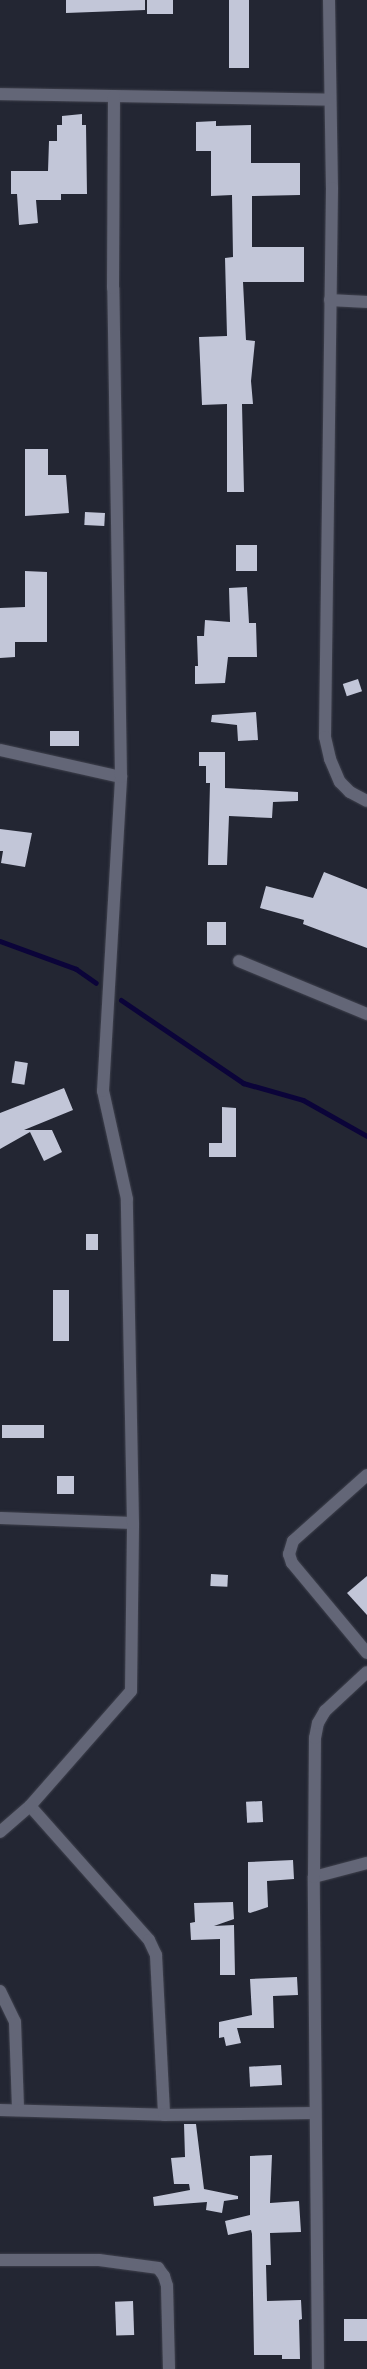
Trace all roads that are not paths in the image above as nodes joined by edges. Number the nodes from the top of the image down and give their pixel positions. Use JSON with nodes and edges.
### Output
{"nodes":[{"id":1,"x":329,"y":0,"type":"edge"},
{"id":2,"x":0,"y":94,"type":"edge"},
{"id":3,"x":114,"y":96,"type":"junction"},
{"id":4,"x":330,"y":100,"type":"junction"},
{"id":5,"x":330,"y":300,"type":"junction"},
{"id":6,"x":367,"y":302,"type":"edge"},
{"id":7,"x":0,"y":750,"type":"edge"},
{"id":8,"x":121,"y":777,"type":"junction"},
{"id":9,"x":367,"y":801,"type":"edge"},
{"id":10,"x":239,"y":961,"type":"dead end"},
{"id":11,"x":367,"y":1014,"type":"edge"},
{"id":12,"x":367,"y":1475,"type":"edge"},
{"id":13,"x":0,"y":1518,"type":"edge"},
{"id":14,"x":133,"y":1523,"type":"junction"},
{"id":15,"x":367,"y":1653,"type":"edge"},
{"id":16,"x":367,"y":1672,"type":"edge"},
{"id":17,"x":30,"y":1806,"type":"junction"},
{"id":18,"x":0,"y":1832,"type":"edge"},
{"id":19,"x":367,"y":1863,"type":"edge"},
{"id":20,"x":314,"y":1877,"type":"junction"},
{"id":21,"x":0,"y":1991,"type":"edge"},
{"id":22,"x":0,"y":2110,"type":"edge"},
{"id":23,"x":18,"y":2110,"type":"junction"},
{"id":24,"x":316,"y":2113,"type":"junction"},
{"id":25,"x":164,"y":2115,"type":"junction"},
{"id":26,"x":0,"y":2260,"type":"edge"},
{"id":27,"x":168,"y":2369,"type":"edge"},
{"id":28,"x":318,"y":2369,"type":"edge"}],
"edges":[{"from":1,"to":4,"type":"street"},
{"from":2,"to":3,"type":"street"},
{"from":3,"to":4,"type":"street"},
{"from":3,"to":8,"type":"street"},
{"from":4,"to":5,"type":"street"},
{"from":5,"to":6,"type":"street"},
{"from":5,"to":9,"type":"street"},
{"from":7,"to":8,"type":"street"},
{"from":8,"to":14,"type":"street"},
{"from":10,"to":11,"type":"street"},
{"from":12,"to":15,"type":"street"},
{"from":13,"to":14,"type":"street"},
{"from":14,"to":17,"type":"street"},
{"from":16,"to":20,"type":"street"},
{"from":17,"to":18,"type":"street"},
{"from":17,"to":25,"type":"street"},
{"from":19,"to":20,"type":"street"},
{"from":20,"to":24,"type":"street"},
{"from":21,"to":23,"type":"street"},
{"from":22,"to":23,"type":"street"},
{"from":23,"to":25,"type":"street"},
{"from":24,"to":25,"type":"street"},
{"from":24,"to":28,"type":"street"},
{"from":26,"to":27,"type":"street"}]}
